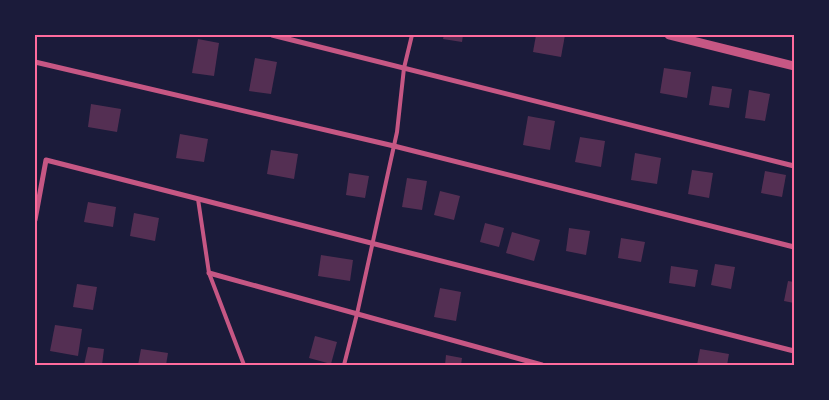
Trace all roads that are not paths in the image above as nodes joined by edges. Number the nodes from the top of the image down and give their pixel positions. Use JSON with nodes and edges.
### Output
{"nodes":[{"id":1,"x":272,"y":35,"type":"edge"},
{"id":2,"x":412,"y":35,"type":"edge"},
{"id":3,"x":669,"y":35,"type":"edge"},
{"id":4,"x":35,"y":62,"type":"edge"},
{"id":5,"x":794,"y":66,"type":"edge"},
{"id":6,"x":404,"y":68,"type":"junction"},
{"id":7,"x":394,"y":146,"type":"junction"},
{"id":8,"x":794,"y":166,"type":"edge"},
{"id":9,"x":198,"y":199,"type":"junction"},
{"id":10,"x":35,"y":220,"type":"edge"},
{"id":11,"x":372,"y":243,"type":"junction"},
{"id":12,"x":794,"y":247,"type":"edge"},
{"id":13,"x":209,"y":273,"type":"junction"},
{"id":14,"x":357,"y":314,"type":"junction"},
{"id":15,"x":794,"y":351,"type":"edge"},
{"id":16,"x":244,"y":365,"type":"edge"},
{"id":17,"x":344,"y":365,"type":"edge"},
{"id":18,"x":542,"y":365,"type":"edge"}],
"edges":[{"from":1,"to":6,"type":"street"},
{"from":2,"to":6,"type":"lane"},
{"from":3,"to":5,"type":"street"},
{"from":4,"to":7,"type":"street"},
{"from":6,"to":7,"type":"lane"},
{"from":6,"to":8,"type":"street"},
{"from":7,"to":11,"type":"lane"},
{"from":7,"to":12,"type":"street"},
{"from":9,"to":10,"type":"street"},
{"from":9,"to":11,"type":"street"},
{"from":9,"to":13,"type":"lane"},
{"from":11,"to":14,"type":"lane"},
{"from":11,"to":15,"type":"street"},
{"from":13,"to":14,"type":"street"},
{"from":13,"to":16,"type":"lane"},
{"from":14,"to":17,"type":"lane"},
{"from":14,"to":18,"type":"street"}]}
